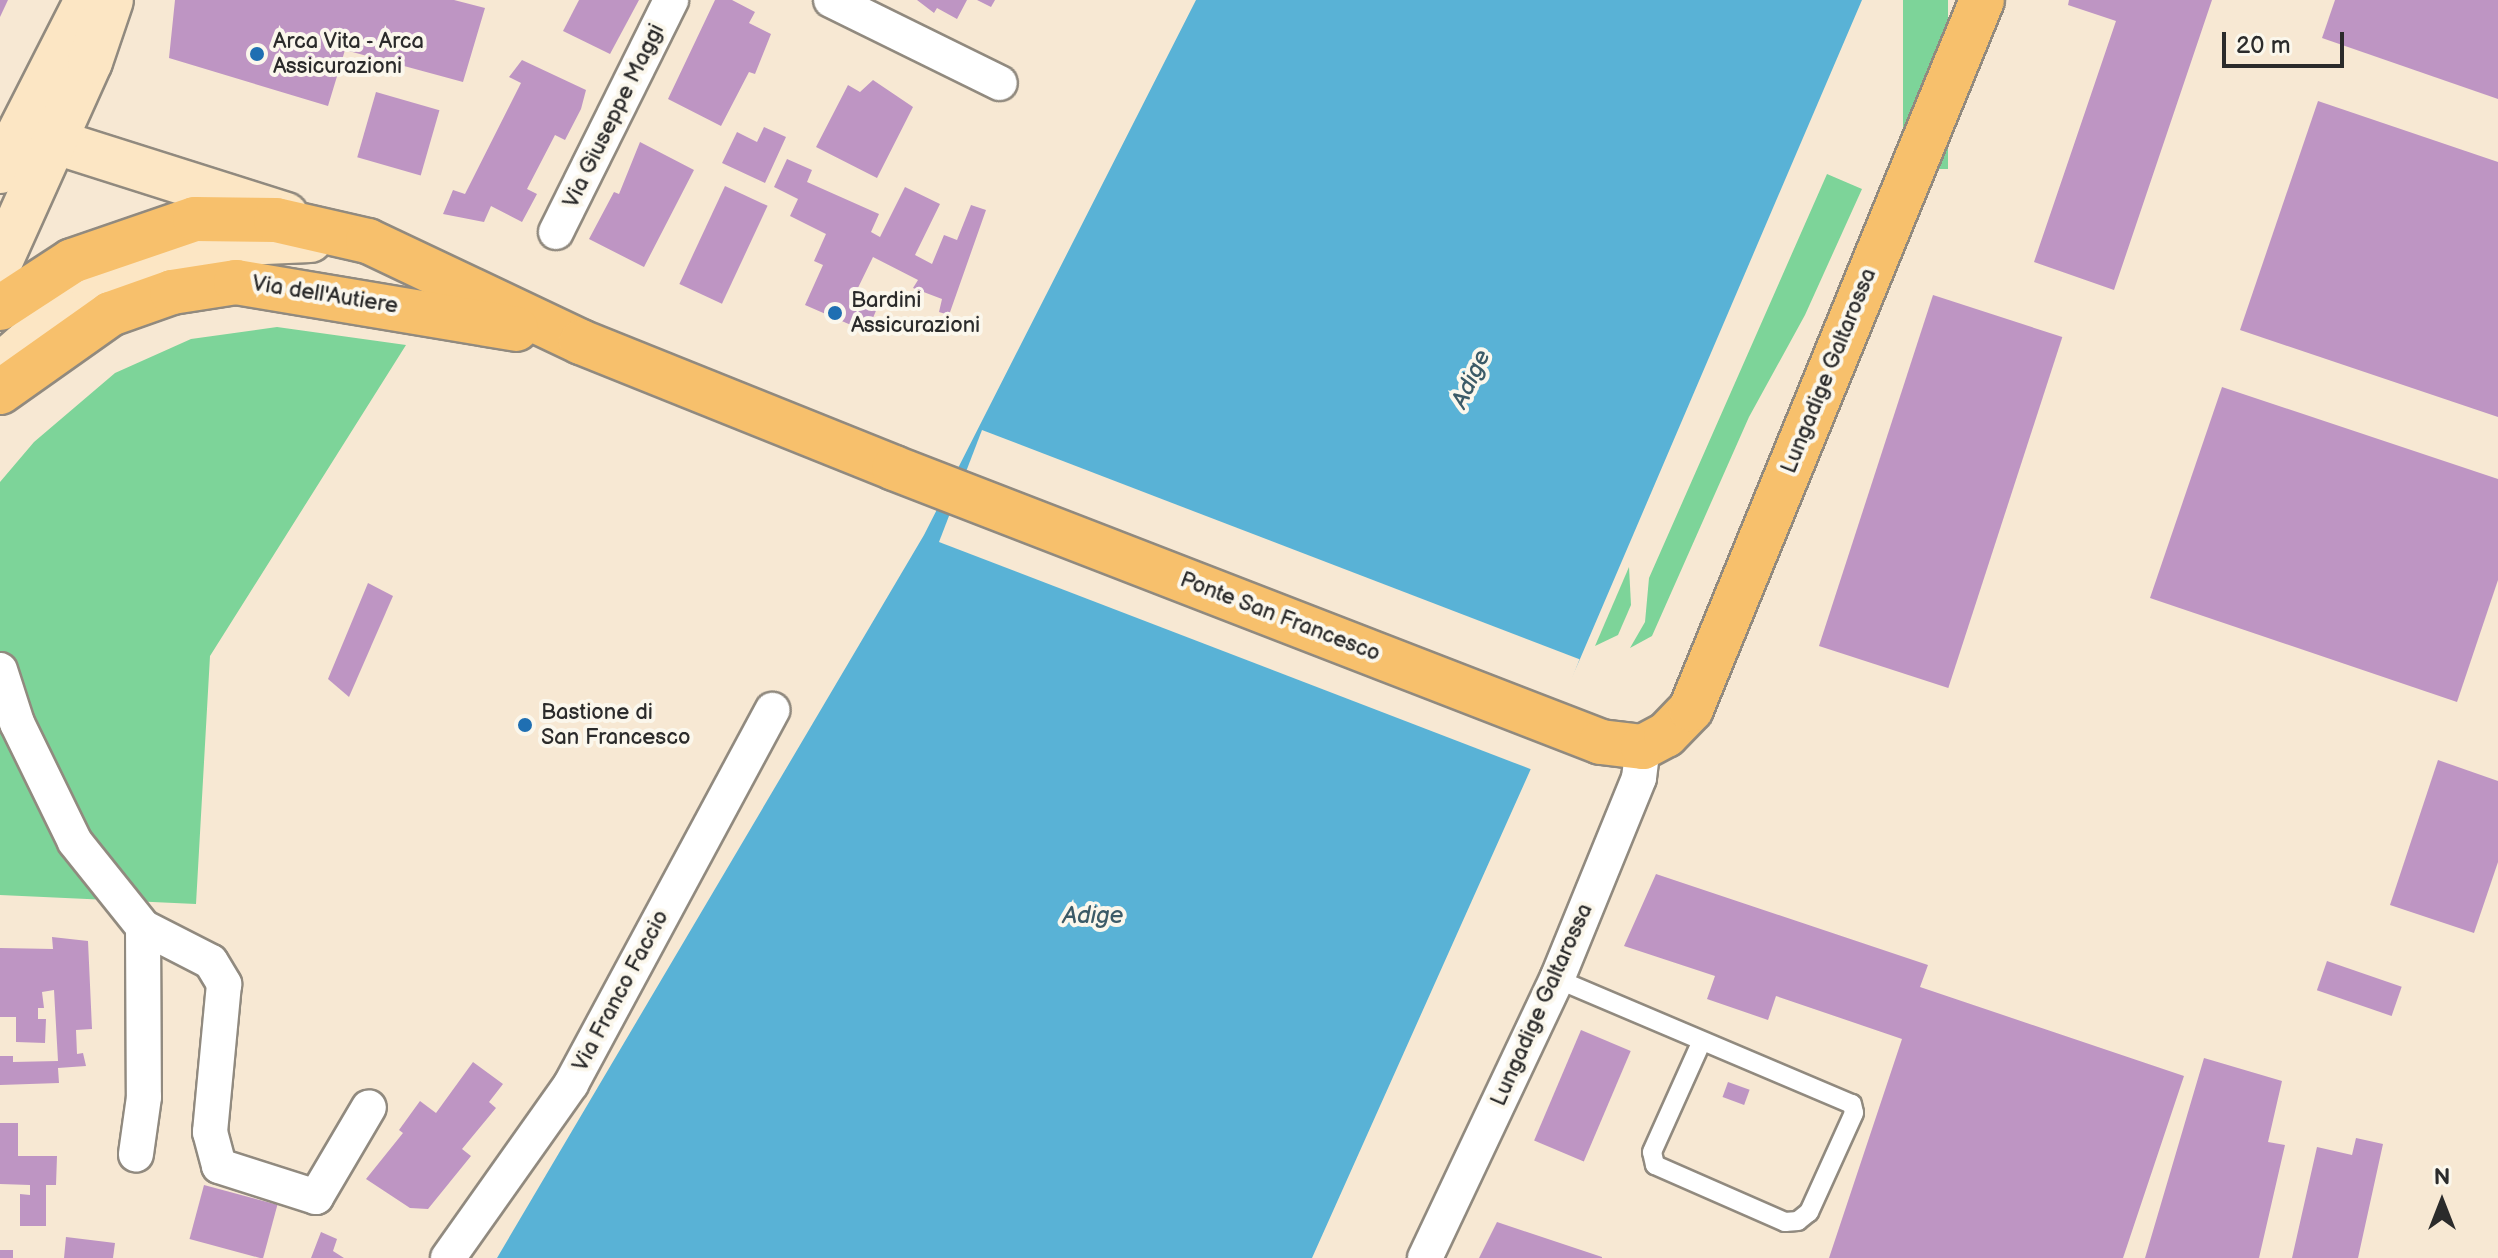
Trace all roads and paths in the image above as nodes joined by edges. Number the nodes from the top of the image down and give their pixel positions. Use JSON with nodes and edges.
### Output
{"nodes":[{"id":1,"x":87,"y":0,"type":"edge"},
{"id":2,"x":111,"y":0,"type":"edge"},
{"id":3,"x":671,"y":0,"type":"edge"},
{"id":4,"x":831,"y":0,"type":"edge"},
{"id":5,"x":1982,"y":0,"type":"edge"},
{"id":6,"x":1000,"y":83,"type":"dead end"},
{"id":7,"x":25,"y":132,"type":"edge"},
{"id":8,"x":0,"y":171,"type":"edge"},
{"id":9,"x":556,"y":232,"type":"dead end"},
{"id":10,"x":368,"y":241,"type":"junction"},
{"id":11,"x":0,"y":262,"type":"edge"},
{"id":12,"x":0,"y":308,"type":"edge"},
{"id":13,"x":581,"y":342,"type":"junction"},
{"id":14,"x":0,"y":366,"type":"edge"},
{"id":15,"x":0,"y":392,"type":"edge"},
{"id":16,"x":894,"y":468,"type":"joint"},
{"id":17,"x":0,"y":670,"type":"edge"},
{"id":18,"x":772,"y":710,"type":"dead end"},
{"id":19,"x":1637,"y":741,"type":"junction"},
{"id":20,"x":143,"y":927,"type":"junction"},
{"id":21,"x":1557,"y":979,"type":"junction"},
{"id":22,"x":1701,"y":1043,"type":"junction"},
{"id":23,"x":369,"y":1107,"type":"dead end"},
{"id":24,"x":136,"y":1154,"type":"dead end"},
{"id":25,"x":448,"y":1258,"type":"edge"},
{"id":26,"x":1425,"y":1258,"type":"edge"}],
"edges":[{"from":1,"to":7,"type":"street"},
{"from":2,"to":7,"type":"street"},
{"from":3,"to":9,"type":"street","name":"Via Giuseppe Maggi"},
{"from":4,"to":6,"type":"street"},
{"from":5,"to":19,"type":"main road","name":"Lungadige Galtarossa"},
{"from":7,"to":8,"type":"street"},
{"from":7,"to":10,"type":"street","name":"Via dell'Autiere"},
{"from":7,"to":11,"type":"street"},
{"from":10,"to":12,"type":"main road","name":"Via dell'Autiere"},
{"from":10,"to":13,"type":"main road","name":"Via dell'Autiere"},
{"from":10,"to":14,"type":"street"},
{"from":13,"to":15,"type":"main road","name":"Via dell'Autiere"},
{"from":13,"to":16,"type":"main road","name":"Via dell'Autiere"},
{"from":16,"to":19,"type":"main road","name":"Ponte San Francesco"},
{"from":17,"to":20,"type":"street"},
{"from":18,"to":25,"type":"street","name":"Via Franco Faccio"},
{"from":19,"to":21,"type":"street","name":"Lungadige Galtarossa"},
{"from":20,"to":23,"type":"street"},
{"from":20,"to":24,"type":"street"},
{"from":21,"to":22,"type":"lane"},
{"from":21,"to":26,"type":"street","name":"Lungadige Galtarossa"},
{"from":22,"to":22,"type":"lane"}]}
